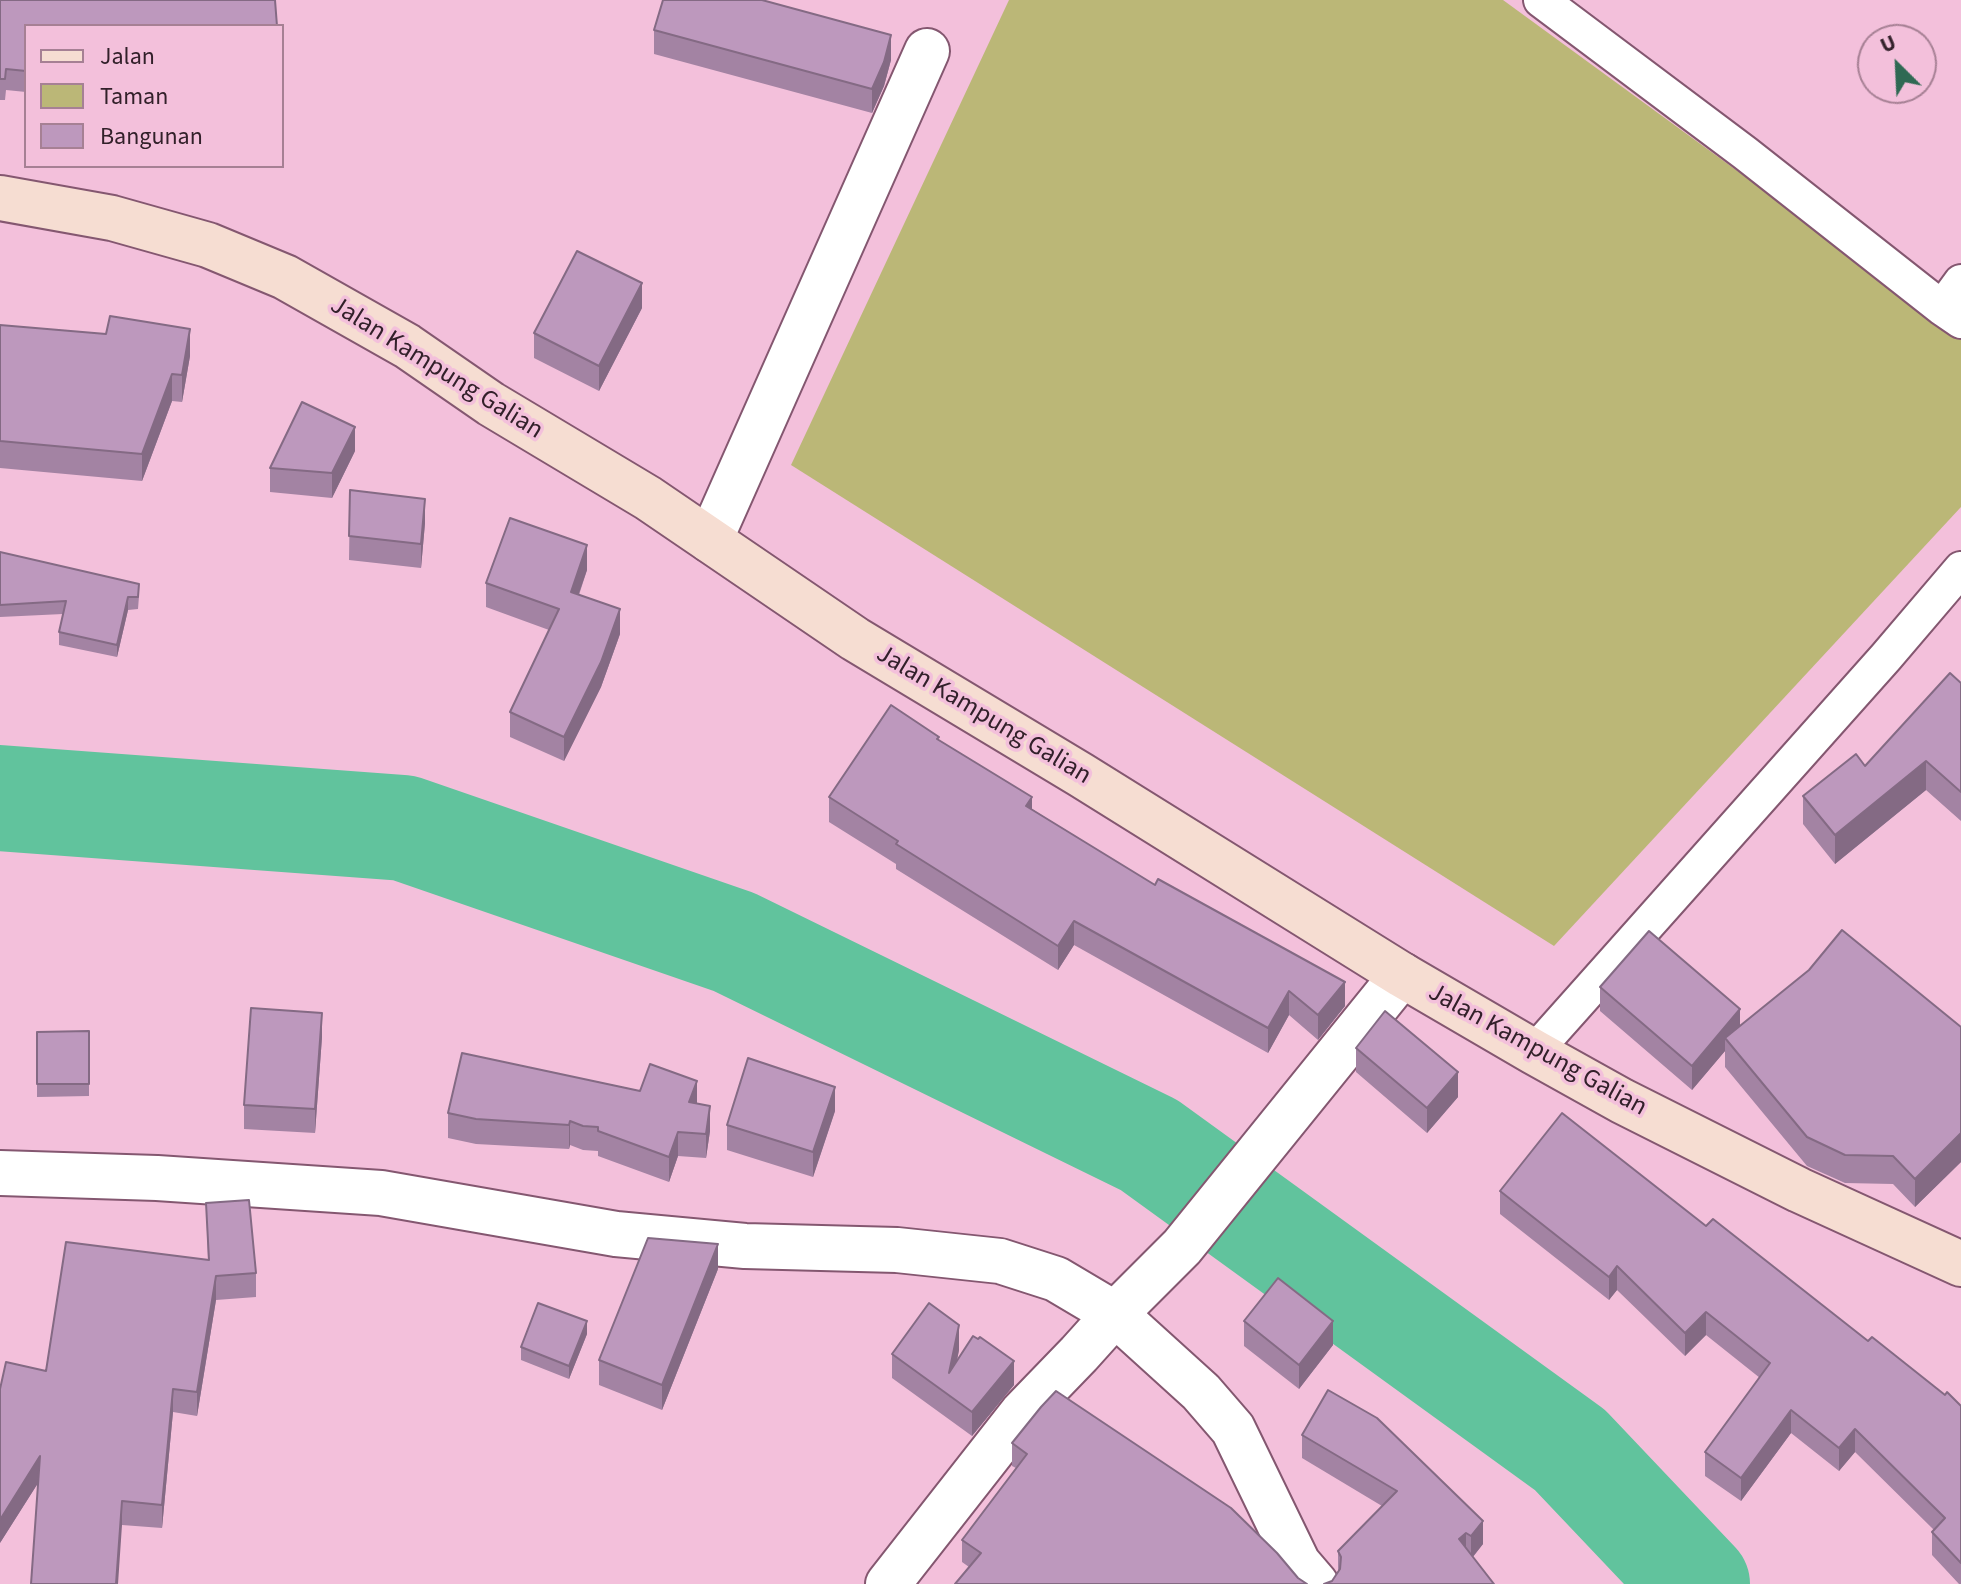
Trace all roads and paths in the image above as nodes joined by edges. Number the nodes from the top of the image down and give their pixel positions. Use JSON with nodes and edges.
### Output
{"nodes":[{"id":1,"x":1541,"y":0,"type":"edge"},
{"id":2,"x":927,"y":51,"type":"dead end"},
{"id":3,"x":0,"y":198,"type":"edge"},
{"id":4,"x":1955,"y":304,"type":"edge"},
{"id":5,"x":710,"y":540,"type":"junction"},
{"id":6,"x":1961,"y":569,"type":"edge"},
{"id":7,"x":1402,"y":975,"type":"junction"},
{"id":8,"x":1534,"y":1052,"type":"junction"},
{"id":9,"x":0,"y":1173,"type":"edge"},
{"id":10,"x":1961,"y":1264,"type":"edge"},
{"id":11,"x":1115,"y":1314,"type":"junction"},
{"id":12,"x":1298,"y":1577,"type":"edge"},
{"id":13,"x":888,"y":1584,"type":"edge"}],
"edges":[{"from":1,"to":4,"type":"lane"},
{"from":2,"to":5,"type":"street"},
{"from":3,"to":5,"type":"main road","name":"Jalan Kampung Galian"},
{"from":5,"to":7,"type":"main road","name":"Jalan Kampung Galian"},
{"from":6,"to":8,"type":"lane"},
{"from":7,"to":8,"type":"main road","name":"Jalan Kampung Galian"},
{"from":7,"to":11,"type":"street"},
{"from":8,"to":10,"type":"main road","name":"Jalan Kampung Galian"},
{"from":9,"to":11,"type":"street"},
{"from":11,"to":12,"type":"street"},
{"from":11,"to":13,"type":"street"}]}
